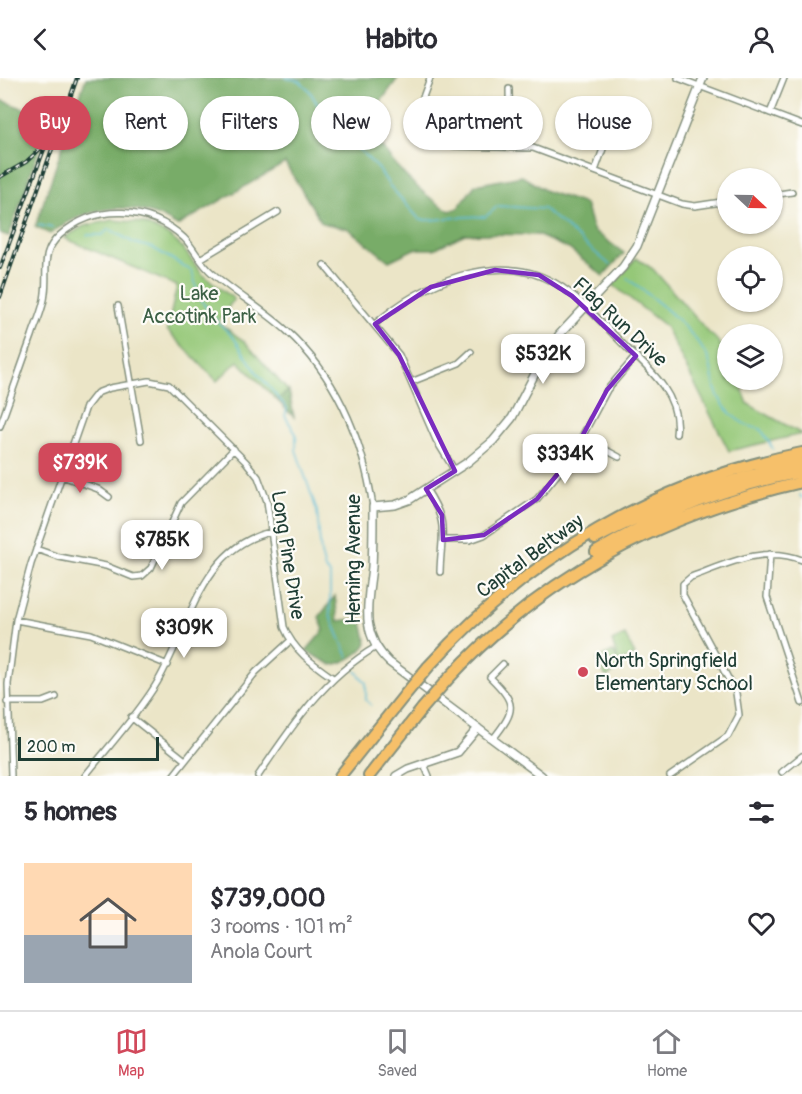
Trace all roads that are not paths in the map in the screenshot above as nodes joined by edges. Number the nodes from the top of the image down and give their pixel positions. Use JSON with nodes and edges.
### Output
{"nodes":[{"id":1,"x":430,"y":78,"type":"edge"},
{"id":2,"x":678,"y":78,"type":"edge"},
{"id":3,"x":703,"y":78,"type":"edge"},
{"id":4,"x":784,"y":78,"type":"edge"},
{"id":5,"x":700,"y":86,"type":"junction"},
{"id":6,"x":509,"y":89,"type":"dead end"},
{"id":7,"x":425,"y":96,"type":"edge"},
{"id":8,"x":509,"y":96,"type":"edge"},
{"id":9,"x":770,"y":113,"type":"junction"},
{"id":10,"x":802,"y":125,"type":"edge"},
{"id":11,"x":540,"y":150,"type":"edge"},
{"id":12,"x":603,"y":150,"type":"edge"},
{"id":13,"x":595,"y":171,"type":"junction"},
{"id":14,"x":792,"y":192,"type":"dead end"},
{"id":15,"x":783,"y":193,"type":"edge"},
{"id":16,"x":658,"y":195,"type":"junction"},
{"id":17,"x":717,"y":202,"type":"edge"},
{"id":18,"x":278,"y":212,"type":"dead end"},
{"id":19,"x":200,"y":259,"type":"junction"},
{"id":20,"x":324,"y":265,"type":"dead end"},
{"id":21,"x":117,"y":306,"type":"dead end"},
{"id":22,"x":584,"y":307,"type":"junction"},
{"id":23,"x":375,"y":324,"type":"junction"},
{"id":24,"x":471,"y":352,"type":"dead end"},
{"id":25,"x":636,"y":356,"type":"junction"},
{"id":26,"x":411,"y":382,"type":"junction"},
{"id":27,"x":131,"y":384,"type":"junction"},
{"id":28,"x":0,"y":426,"type":"edge"},
{"id":29,"x":676,"y":434,"type":"dead end"},
{"id":30,"x":583,"y":438,"type":"junction"},
{"id":31,"x":141,"y":440,"type":"dead end"},
{"id":32,"x":234,"y":449,"type":"junction"},
{"id":33,"x":802,"y":453,"type":"edge"},
{"id":34,"x":619,"y":457,"type":"dead end"},
{"id":35,"x":802,"y":463,"type":"edge"},
{"id":36,"x":455,"y":471,"type":"junction"},
{"id":37,"x":802,"y":472,"type":"edge"},
{"id":38,"x":62,"y":476,"type":"junction"},
{"id":39,"x":802,"y":482,"type":"edge"},
{"id":40,"x":426,"y":489,"type":"junction"},
{"id":41,"x":109,"y":497,"type":"dead end"},
{"id":42,"x":373,"y":507,"type":"junction"},
{"id":43,"x":271,"y":532,"type":"junction"},
{"id":44,"x":442,"y":540,"type":"junction"},
{"id":45,"x":36,"y":549,"type":"junction"},
{"id":46,"x":770,"y":554,"type":"junction"},
{"id":47,"x":802,"y":560,"type":"edge"},
{"id":48,"x":440,"y":572,"type":"dead end"},
{"id":49,"x":524,"y":579,"type":"junction"},
{"id":50,"x":518,"y":613,"type":"junction"},
{"id":51,"x":15,"y":620,"type":"junction"},
{"id":52,"x":290,"y":641,"type":"junction"},
{"id":53,"x":376,"y":648,"type":"junction"},
{"id":54,"x":503,"y":664,"type":"dead end"},
{"id":55,"x":168,"y":665,"type":"junction"},
{"id":56,"x":333,"y":678,"type":"junction"},
{"id":57,"x":56,"y":697,"type":"dead end"},
{"id":58,"x":7,"y":702,"type":"junction"},
{"id":59,"x":802,"y":703,"type":"edge"},
{"id":60,"x":131,"y":717,"type":"junction"},
{"id":61,"x":478,"y":728,"type":"junction"},
{"id":62,"x":493,"y":739,"type":"junction"},
{"id":63,"x":802,"y":756,"type":"edge"},
{"id":64,"x":185,"y":760,"type":"junction"},
{"id":65,"x":424,"y":764,"type":"junction"},
{"id":66,"x":782,"y":772,"type":"dead end"},
{"id":67,"x":11,"y":776,"type":"edge"},
{"id":68,"x":85,"y":776,"type":"edge"},
{"id":69,"x":173,"y":776,"type":"edge"},
{"id":70,"x":258,"y":776,"type":"edge"},
{"id":71,"x":340,"y":776,"type":"edge"},
{"id":72,"x":369,"y":776,"type":"edge"},
{"id":73,"x":396,"y":776,"type":"edge"},
{"id":74,"x":429,"y":776,"type":"edge"},
{"id":75,"x":542,"y":776,"type":"edge"},
{"id":76,"x":671,"y":776,"type":"edge"}],
"edges":[{"from":1,"to":7,"type":"street"},
{"from":2,"to":5,"type":"street"},
{"from":3,"to":5,"type":"street"},
{"from":4,"to":9,"type":"street"},
{"from":5,"to":9,"type":"street"},
{"from":5,"to":16,"type":"street"},
{"from":6,"to":8,"type":"street"},
{"from":9,"to":10,"type":"street"},
{"from":11,"to":13,"type":"street"},
{"from":12,"to":13,"type":"street"},
{"from":13,"to":16,"type":"street"},
{"from":14,"to":15,"type":"street"},
{"from":16,"to":17,"type":"street"},
{"from":16,"to":22,"type":"street"},
{"from":18,"to":19,"type":"street"},
{"from":19,"to":28,"type":"street","name":"Heming Avenue"},
{"from":19,"to":42,"type":"street","name":"Heming Avenue"},
{"from":20,"to":23,"type":"street"},
{"from":21,"to":27,"type":"street"},
{"from":22,"to":23,"type":"street","name":"Flag Run Drive"},
{"from":22,"to":25,"type":"street","name":"Flag Run Drive"},
{"from":22,"to":36,"type":"street"},
{"from":23,"to":26,"type":"street"},
{"from":24,"to":26,"type":"street"},
{"from":25,"to":29,"type":"street","name":"Flag Run Drive"},
{"from":25,"to":30,"type":"street"},
{"from":26,"to":36,"type":"street"},
{"from":27,"to":31,"type":"street"},
{"from":27,"to":32,"type":"street","name":"Long Pine Drive"},
{"from":27,"to":38,"type":"street","name":"Long Pine Drive"},
{"from":30,"to":34,"type":"street"},
{"from":30,"to":44,"type":"street"},
{"from":32,"to":43,"type":"street","name":"Long Pine Drive"},
{"from":32,"to":45,"type":"street"},
{"from":33,"to":49,"type":"highway","name":"Capital Beltway"},
{"from":35,"to":49,"type":"highway"},
{"from":36,"to":40,"type":"street"},
{"from":37,"to":50,"type":"highway"},
{"from":38,"to":41,"type":"street"},
{"from":38,"to":45,"type":"street","name":"Long Pine Drive"},
{"from":39,"to":50,"type":"highway","name":"Capital Beltway"},
{"from":40,"to":42,"type":"street"},
{"from":40,"to":44,"type":"street"},
{"from":42,"to":53,"type":"street","name":"Heming Avenue"},
{"from":43,"to":52,"type":"street","name":"Long Pine Drive"},
{"from":43,"to":55,"type":"street"},
{"from":44,"to":48,"type":"street"},
{"from":45,"to":51,"type":"street","name":"Long Pine Drive"},
{"from":46,"to":47,"type":"street"},
{"from":46,"to":59,"type":"street"},
{"from":46,"to":76,"type":"street"},
{"from":49,"to":71,"type":"highway","name":"Capital Beltway","bridge":true},
{"from":50,"to":72,"type":"highway","name":"Capital Beltway","bridge":true},
{"from":51,"to":55,"type":"street"},
{"from":51,"to":58,"type":"street","name":"Long Pine Drive"},
{"from":52,"to":56,"type":"street","name":"Long Pine Drive"},
{"from":52,"to":64,"type":"street"},
{"from":53,"to":56,"type":"street"},
{"from":53,"to":61,"type":"street","name":"Heming Avenue"},
{"from":54,"to":62,"type":"street"},
{"from":55,"to":60,"type":"street"},
{"from":56,"to":70,"type":"street"},
{"from":57,"to":58,"type":"street"},
{"from":58,"to":67,"type":"street","name":"Long Pine Drive"},
{"from":60,"to":64,"type":"street"},
{"from":60,"to":68,"type":"street"},
{"from":61,"to":62,"type":"street","name":"Heming Avenue"},
{"from":61,"to":65,"type":"street"},
{"from":62,"to":75,"type":"street","name":"Heming Avenue"},
{"from":63,"to":66,"type":"street"},
{"from":64,"to":69,"type":"street"},
{"from":65,"to":73,"type":"street"},
{"from":65,"to":74,"type":"street"}]}
